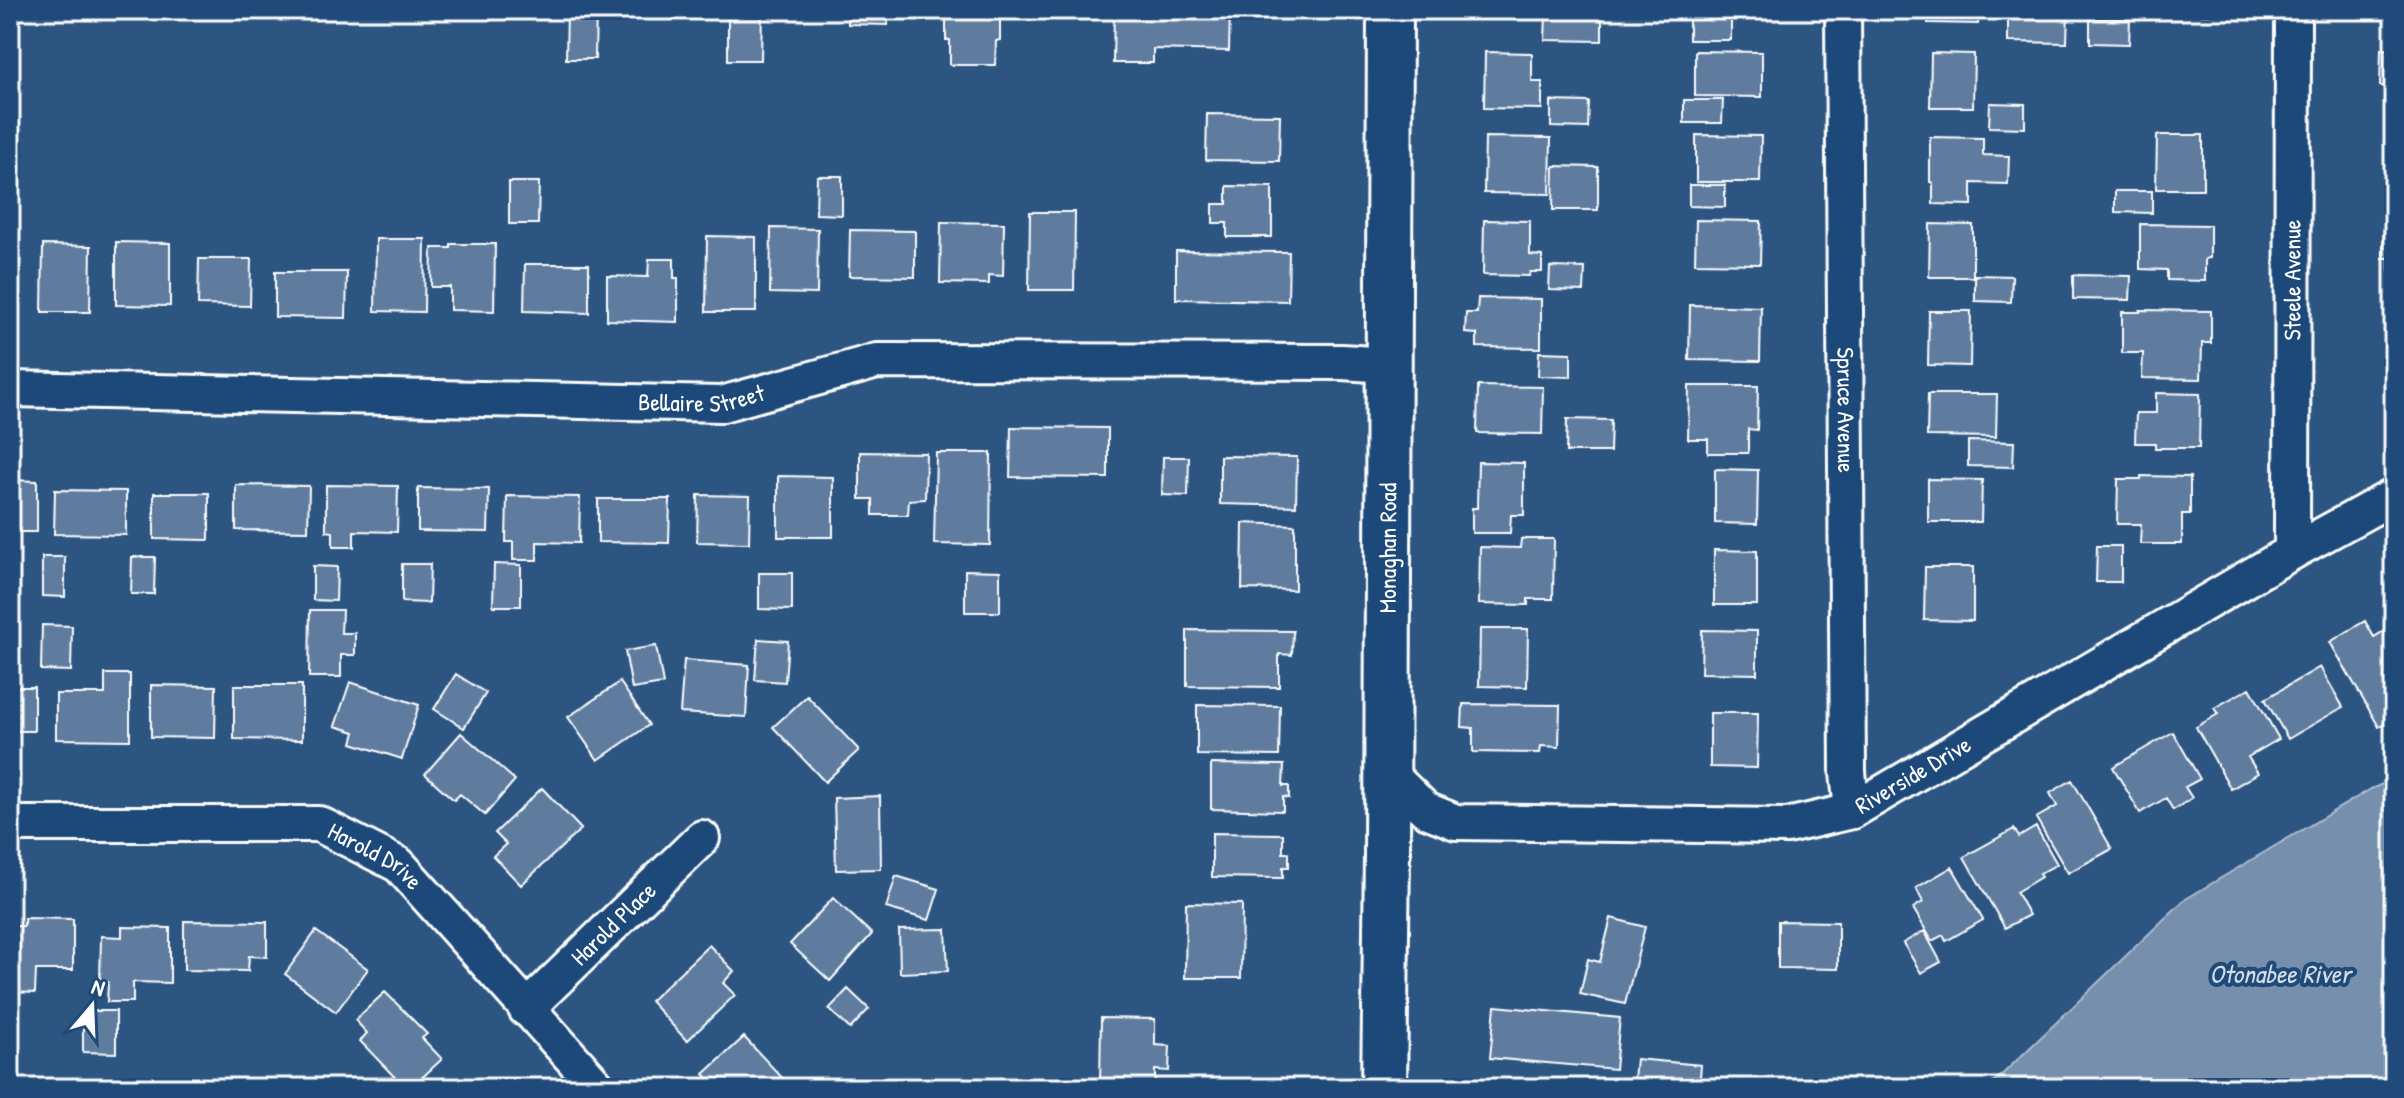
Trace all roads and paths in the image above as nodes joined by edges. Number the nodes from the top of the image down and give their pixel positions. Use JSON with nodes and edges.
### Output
{"nodes":[{"id":1,"x":1390,"y":10,"type":"edge"},
{"id":2,"x":1843,"y":10,"type":"edge"},
{"id":3,"x":2293,"y":10,"type":"edge"},
{"id":4,"x":1388,"y":365,"type":"junction"},
{"id":5,"x":10,"y":389,"type":"edge"},
{"id":6,"x":2394,"y":496,"type":"edge"},
{"id":7,"x":2292,"y":552,"type":"junction"},
{"id":8,"x":1388,"y":773,"type":"junction"},
{"id":9,"x":1852,"y":811,"type":"junction"},
{"id":10,"x":10,"y":824,"type":"edge"},
{"id":11,"x":702,"y":838,"type":"dead end"},
{"id":12,"x":526,"y":1009,"type":"junction"},
{"id":13,"x":599,"y":1088,"type":"edge"},
{"id":14,"x":1384,"y":1088,"type":"edge"}],
"edges":[{"from":1,"to":4,"type":"street","name":"Monaghan Road"},
{"from":2,"to":9,"type":"street","name":"Spruce Avenue"},
{"from":3,"to":7,"type":"street","name":"Steele Avenue"},
{"from":4,"to":5,"type":"street","name":"Bellaire Street"},
{"from":4,"to":8,"type":"street","name":"Monaghan Road"},
{"from":6,"to":7,"type":"street","name":"Riverside Drive"},
{"from":7,"to":9,"type":"street","name":"Riverside Drive"},
{"from":8,"to":9,"type":"street","name":"Riverside Drive"},
{"from":8,"to":14,"type":"street","name":"Monaghan Road"},
{"from":10,"to":12,"type":"street","name":"Harold Drive"},
{"from":11,"to":12,"type":"street","name":"Harold Place"},
{"from":12,"to":13,"type":"street","name":"Harold Drive"}]}
